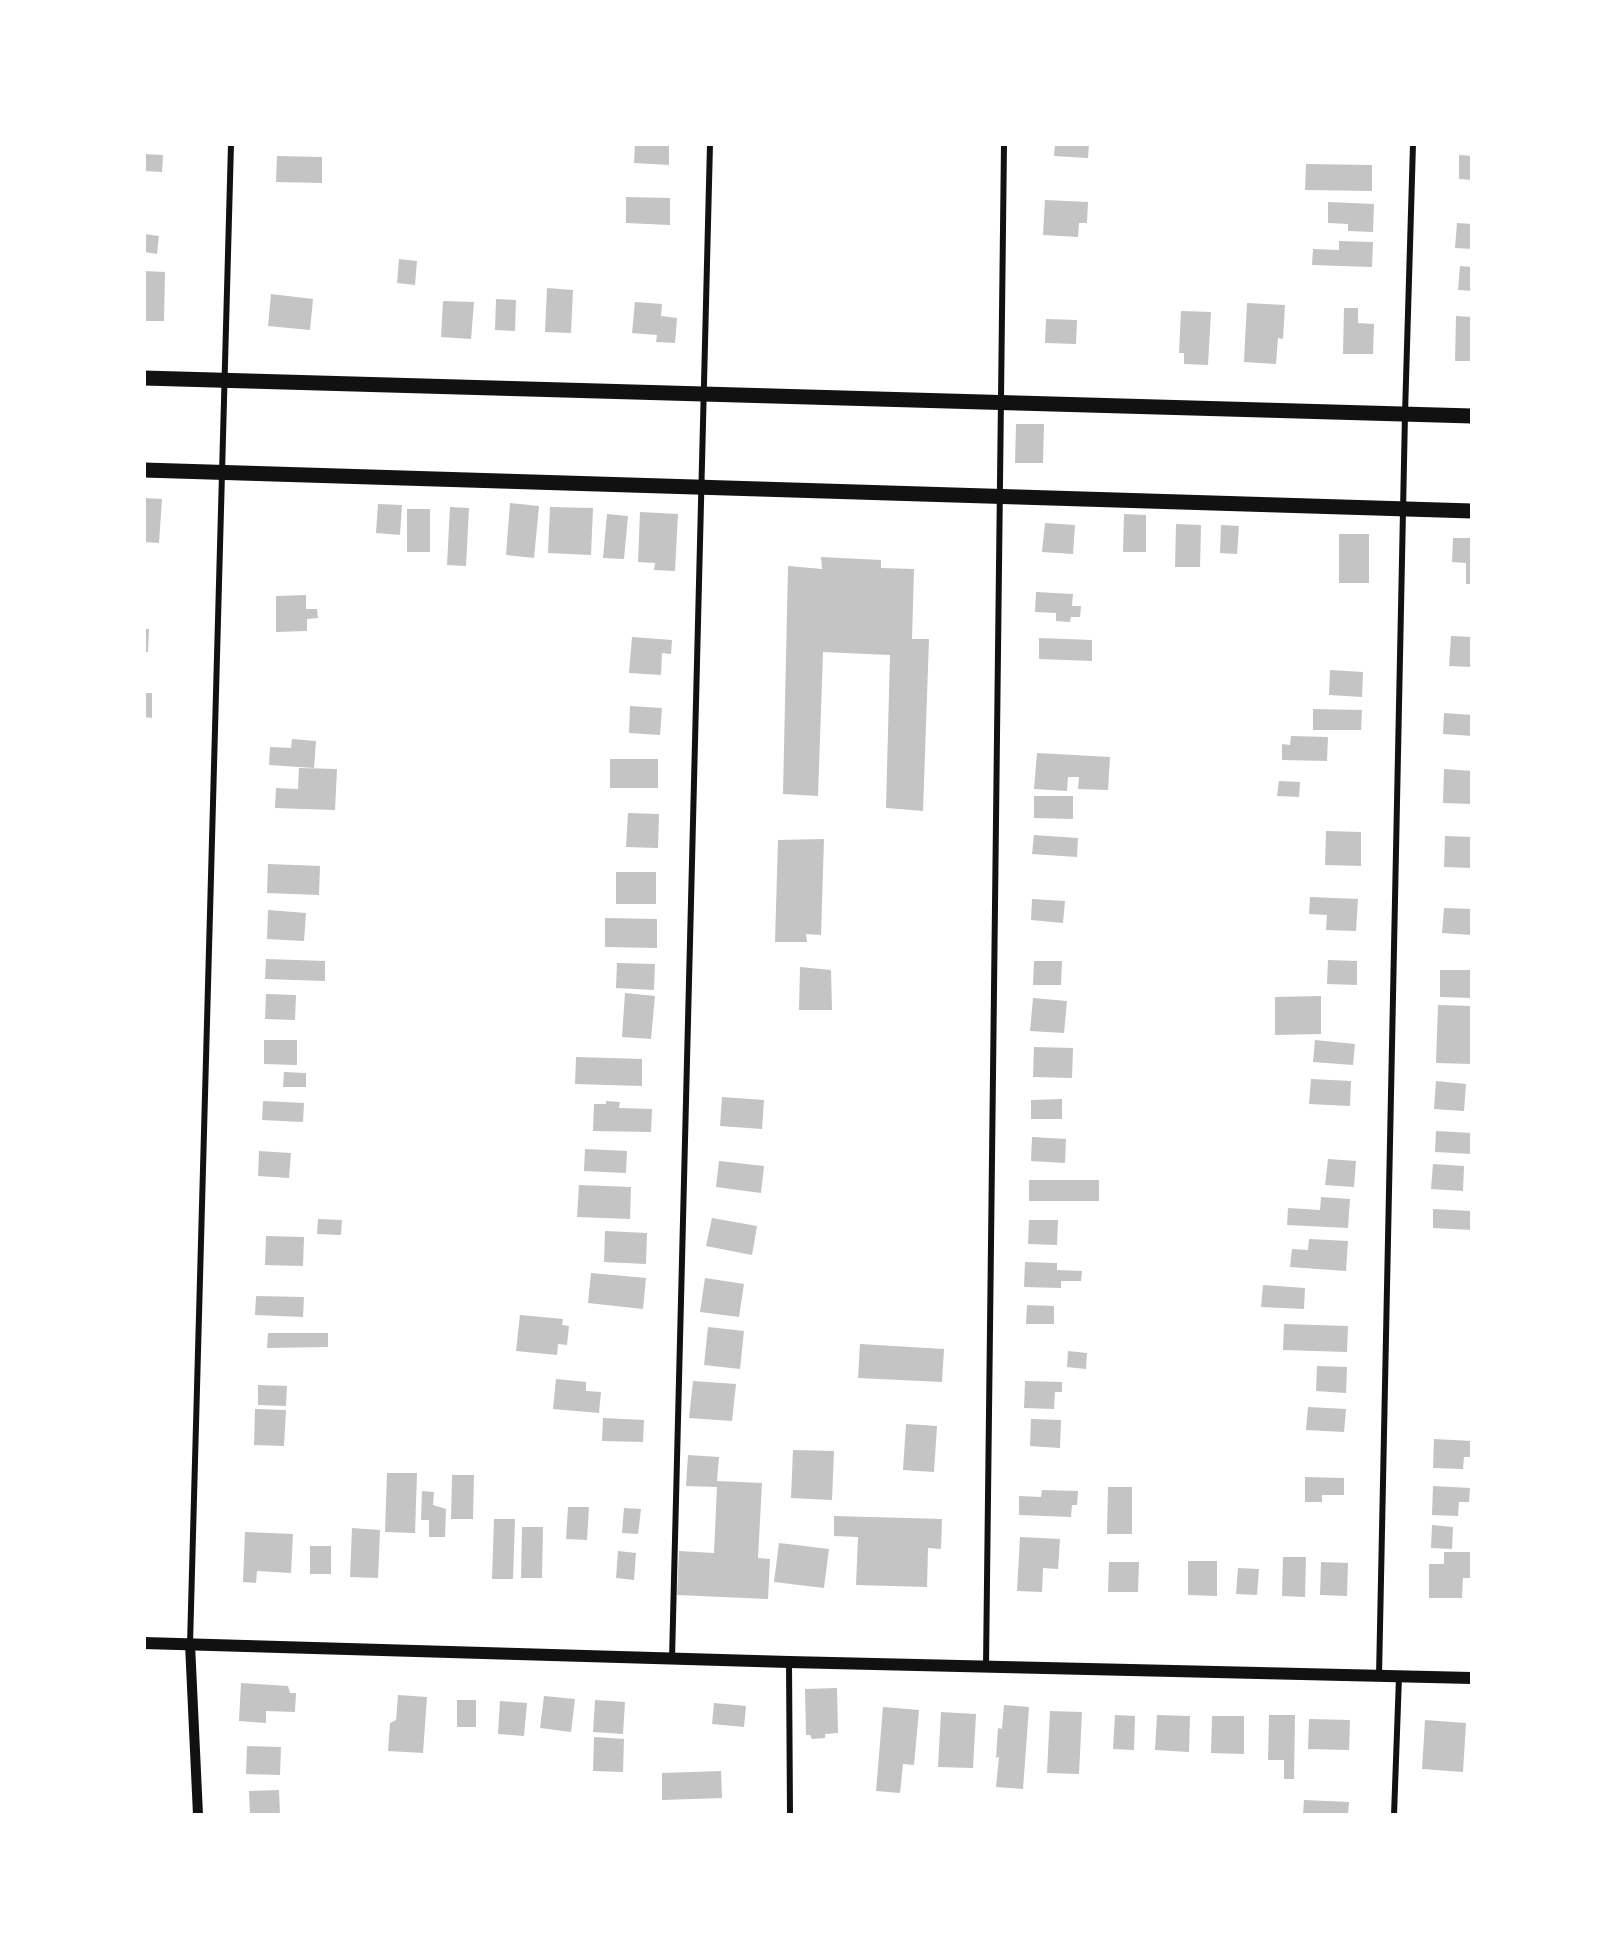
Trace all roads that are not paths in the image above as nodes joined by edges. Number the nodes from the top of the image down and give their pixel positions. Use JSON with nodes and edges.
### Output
{"nodes":[{"id":1,"x":231,"y":144,"type":"edge"},
{"id":2,"x":710,"y":144,"type":"edge"},
{"id":3,"x":1004,"y":144,"type":"edge"},
{"id":4,"x":1413,"y":144,"type":"edge"},
{"id":5,"x":144,"y":378,"type":"edge"},
{"id":6,"x":225,"y":381,"type":"junction"},
{"id":7,"x":704,"y":394,"type":"junction"},
{"id":8,"x":1002,"y":403,"type":"junction"},
{"id":9,"x":1405,"y":414,"type":"junction"},
{"id":10,"x":1472,"y":416,"type":"edge"},
{"id":11,"x":144,"y":470,"type":"edge"},
{"id":12,"x":222,"y":473,"type":"junction"},
{"id":13,"x":702,"y":487,"type":"junction"},
{"id":14,"x":1000,"y":496,"type":"junction"},
{"id":15,"x":1404,"y":508,"type":"junction"},
{"id":16,"x":1472,"y":511,"type":"edge"},
{"id":17,"x":144,"y":1643,"type":"edge"},
{"id":18,"x":190,"y":1644,"type":"junction"},
{"id":19,"x":672,"y":1659,"type":"junction"},
{"id":20,"x":789,"y":1662,"type":"junction"},
{"id":21,"x":986,"y":1667,"type":"junction"},
{"id":22,"x":1379,"y":1677,"type":"junction"},
{"id":23,"x":1399,"y":1677,"type":"junction"},
{"id":24,"x":1472,"y":1678,"type":"edge"},
{"id":25,"x":198,"y":1815,"type":"edge"},
{"id":26,"x":790,"y":1815,"type":"edge"},
{"id":27,"x":1394,"y":1815,"type":"edge"}],
"edges":[{"from":1,"to":6,"type":"street"},
{"from":2,"to":7,"type":"street"},
{"from":3,"to":8,"type":"street"},
{"from":4,"to":9,"type":"street"},
{"from":5,"to":6,"type":"main road"},
{"from":6,"to":7,"type":"main road"},
{"from":6,"to":12,"type":"street"},
{"from":7,"to":8,"type":"main road"},
{"from":7,"to":13,"type":"street"},
{"from":8,"to":9,"type":"main road"},
{"from":8,"to":14,"type":"street"},
{"from":9,"to":10,"type":"main road"},
{"from":9,"to":15,"type":"street"},
{"from":11,"to":12,"type":"main road"},
{"from":12,"to":13,"type":"main road"},
{"from":12,"to":18,"type":"street"},
{"from":13,"to":14,"type":"main road"},
{"from":13,"to":19,"type":"street"},
{"from":14,"to":15,"type":"main road"},
{"from":14,"to":21,"type":"street"},
{"from":15,"to":16,"type":"main road"},
{"from":15,"to":22,"type":"street"},
{"from":17,"to":18,"type":"main road"},
{"from":18,"to":19,"type":"main road"},
{"from":18,"to":25,"type":"street"},
{"from":19,"to":20,"type":"main road"},
{"from":20,"to":21,"type":"main road"},
{"from":20,"to":26,"type":"street"},
{"from":21,"to":22,"type":"main road"},
{"from":22,"to":23,"type":"main road"},
{"from":23,"to":24,"type":"main road"},
{"from":23,"to":27,"type":"street"}]}
